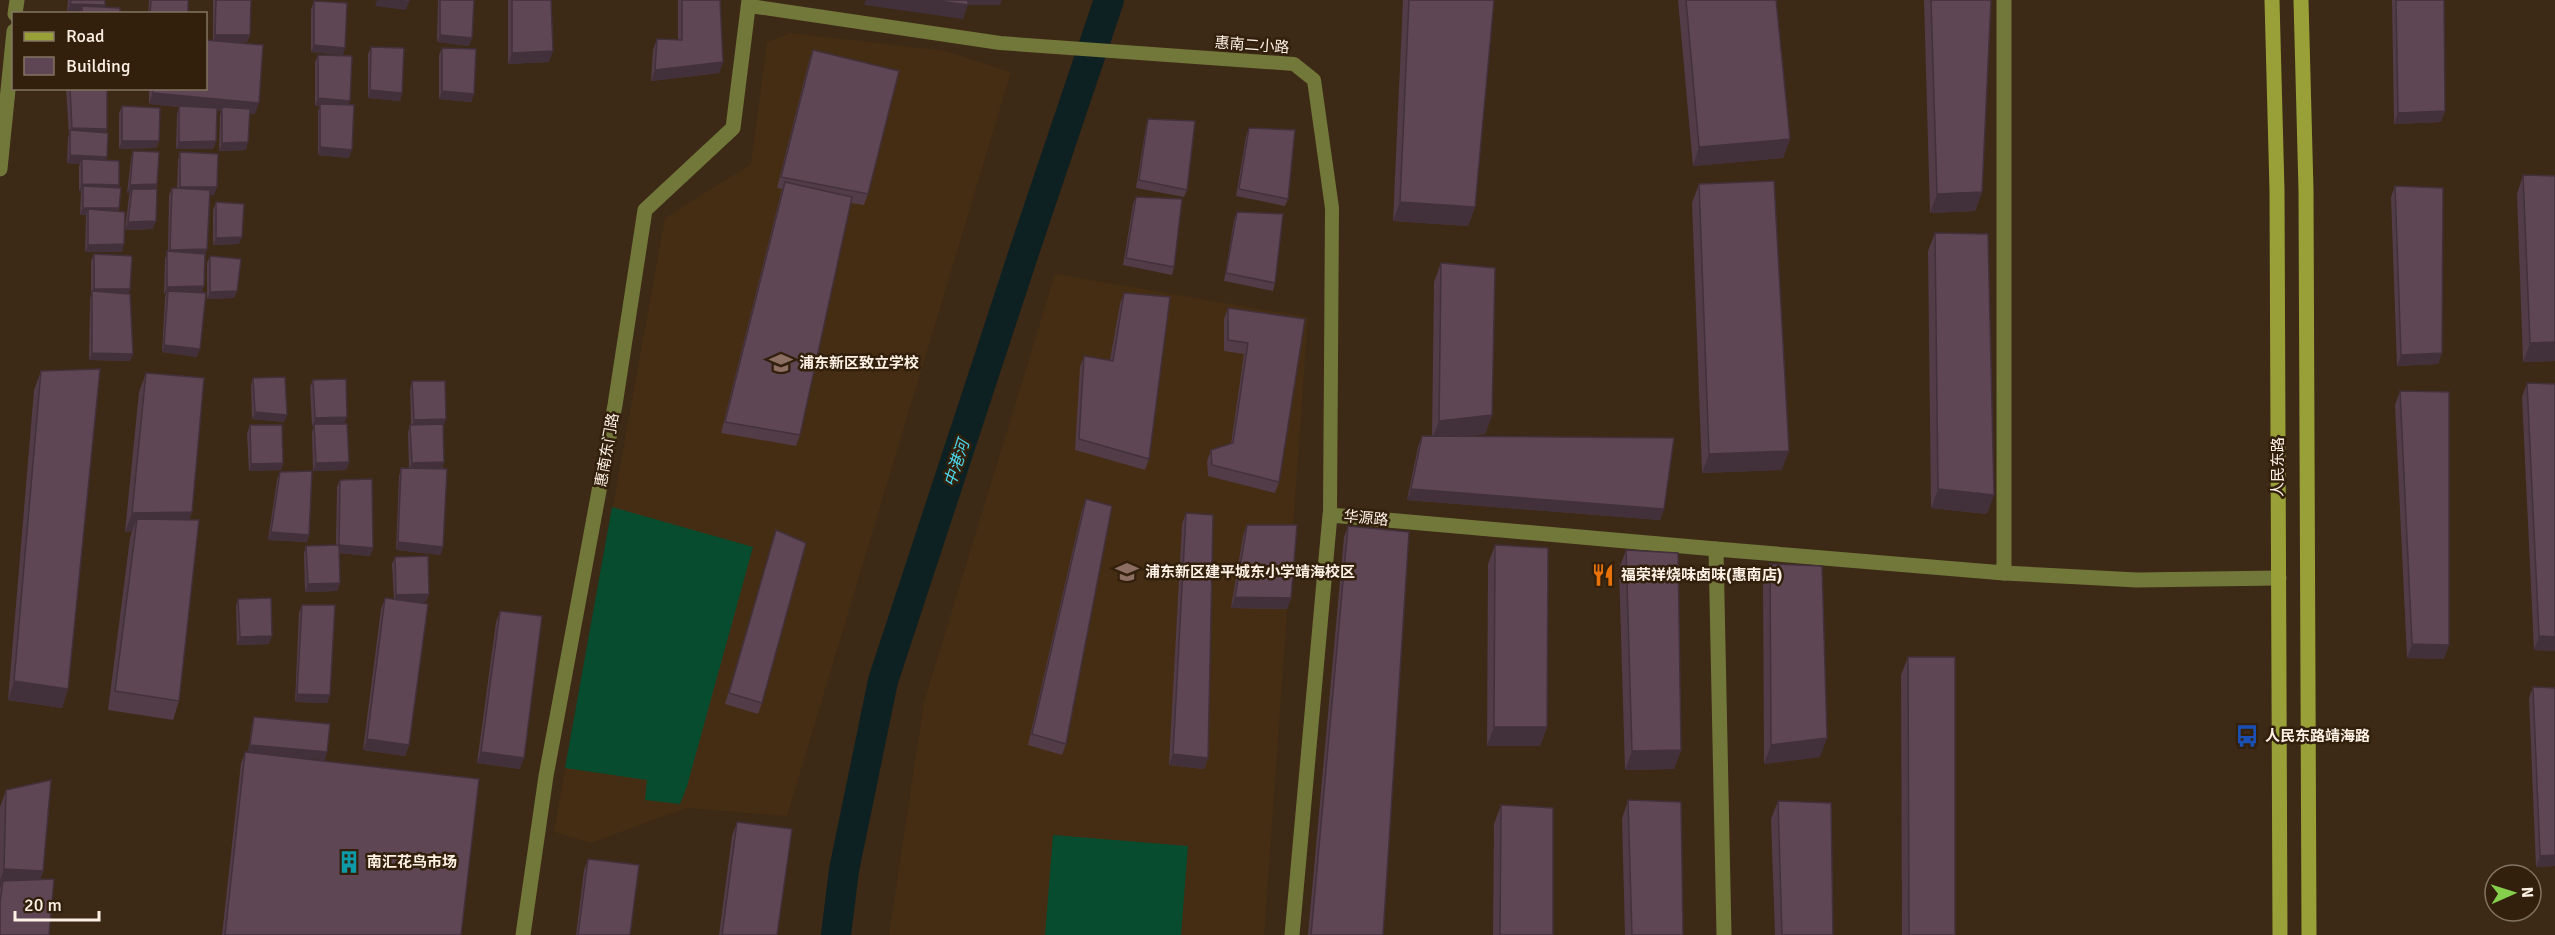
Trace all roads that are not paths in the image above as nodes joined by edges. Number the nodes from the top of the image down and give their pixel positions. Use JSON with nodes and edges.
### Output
{"nodes":[{"id":1,"x":2004,"y":0,"type":"edge"},
{"id":2,"x":2272,"y":0,"type":"edge"},
{"id":3,"x":2301,"y":0,"type":"edge"},
{"id":4,"x":750,"y":3,"type":"edge"},
{"id":5,"x":12,"y":51,"type":"edge"},
{"id":6,"x":0,"y":169,"type":"edge"},
{"id":7,"x":1330,"y":514,"type":"junction"},
{"id":8,"x":1716,"y":549,"type":"junction"},
{"id":9,"x":2004,"y":573,"type":"junction"},
{"id":10,"x":2279,"y":578,"type":"junction"},
{"id":11,"x":523,"y":935,"type":"edge"},
{"id":12,"x":1292,"y":935,"type":"edge"},
{"id":13,"x":1724,"y":935,"type":"edge"},
{"id":14,"x":2280,"y":935,"type":"edge"},
{"id":15,"x":2308,"y":935,"type":"edge"}],
"edges":[{"from":1,"to":9,"type":"street"},
{"from":2,"to":10,"type":"street","name":"人民东路"},
{"from":3,"to":15,"type":"street","name":"人民东路"},
{"from":4,"to":7,"type":"lane","name":"惠南二小路"},
{"from":4,"to":11,"type":"street","name":"惠南东门路"},
{"from":5,"to":6,"type":"street"},
{"from":7,"to":8,"type":"street","name":"华源路"},
{"from":7,"to":12,"type":"street","name":"华源路"},
{"from":8,"to":9,"type":"street","name":"华源路"},
{"from":8,"to":13,"type":"street"},
{"from":9,"to":10,"type":"street","name":"华源路"},
{"from":10,"to":14,"type":"street","name":"人民东路"}]}
